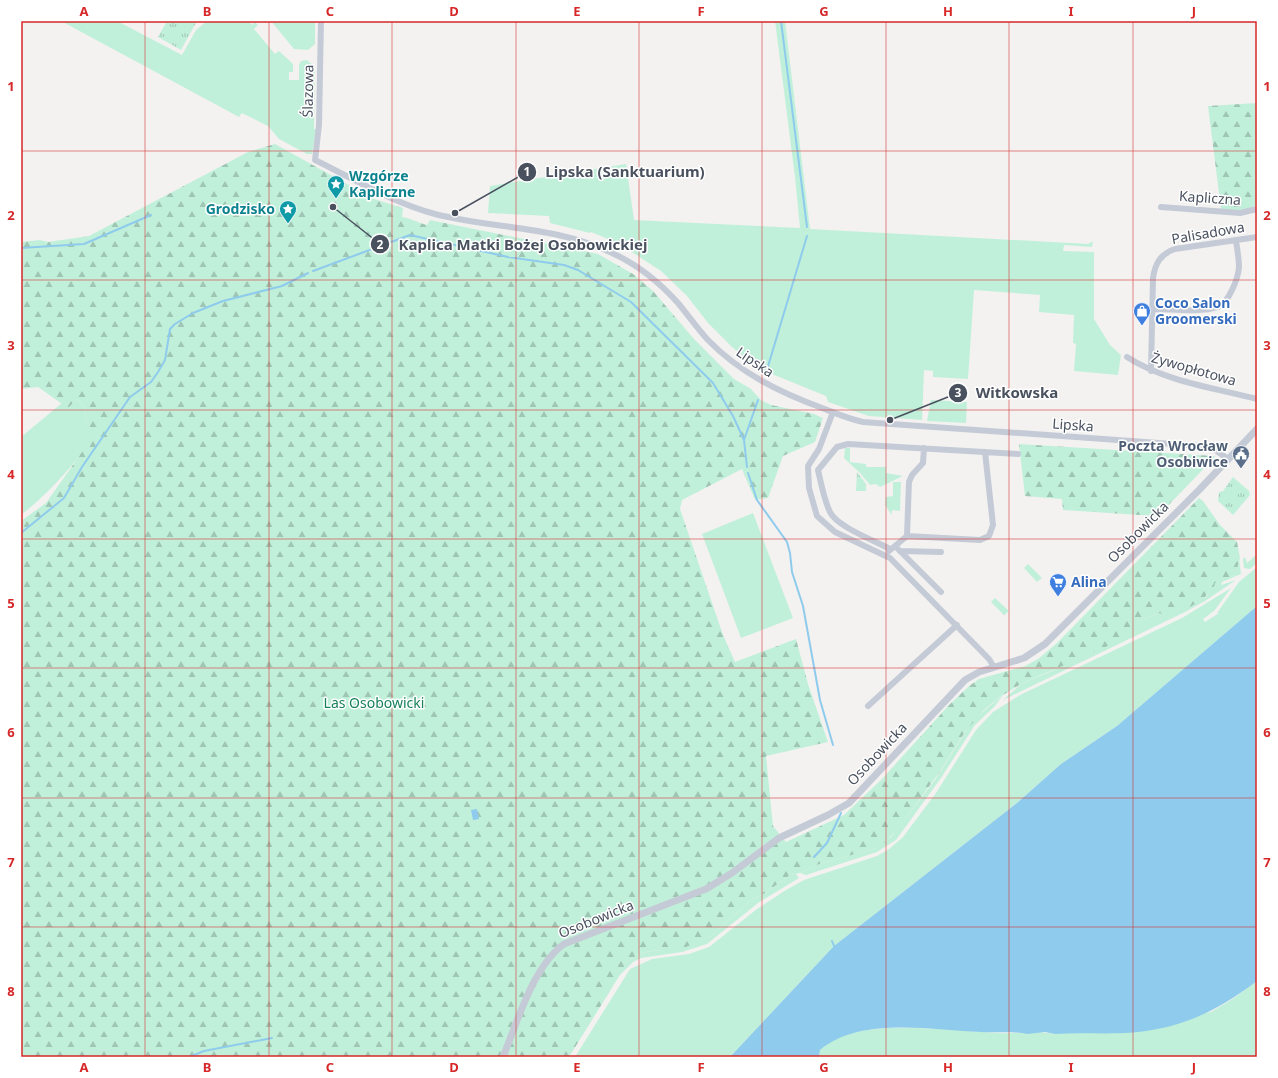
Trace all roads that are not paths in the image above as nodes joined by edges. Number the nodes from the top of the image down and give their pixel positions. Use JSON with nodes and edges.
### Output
{"nodes":[{"id":1,"x":321,"y":21,"type":"edge"},
{"id":2,"x":315,"y":160,"type":"joint"},
{"id":3,"x":1161,"y":206,"type":"dead end"},
{"id":4,"x":1257,"y":209,"type":"edge"},
{"id":5,"x":1257,"y":237,"type":"edge"},
{"id":6,"x":1236,"y":240,"type":"junction"},
{"id":7,"x":1153,"y":309,"type":"junction"},
{"id":8,"x":1127,"y":357,"type":"dead end"},
{"id":9,"x":1151,"y":370,"type":"junction"},
{"id":10,"x":1257,"y":399,"type":"edge"},
{"id":11,"x":833,"y":412,"type":"junction"},
{"id":12,"x":1257,"y":429,"type":"edge"},
{"id":13,"x":924,"y":448,"type":"junction"},
{"id":14,"x":985,"y":452,"type":"junction"},
{"id":15,"x":1018,"y":454,"type":"dead end"},
{"id":16,"x":1228,"y":459,"type":"junction"},
{"id":17,"x":907,"y":536,"type":"junction"},
{"id":18,"x":892,"y":547,"type":"junction"},
{"id":19,"x":900,"y":551,"type":"junction"},
{"id":20,"x":941,"y":552,"type":"dead end"},
{"id":21,"x":886,"y":556,"type":"junction"},
{"id":22,"x":941,"y":592,"type":"dead end"},
{"id":23,"x":956,"y":625,"type":"junction"},
{"id":24,"x":994,"y":667,"type":"junction"},
{"id":25,"x":868,"y":706,"type":"dead end"},
{"id":26,"x":503,"y":1057,"type":"edge"}],
"edges":[{"from":1,"to":2,"type":"street","name":"Ślazowa"},
{"from":2,"to":11,"type":"street","name":"Lipska"},
{"from":3,"to":4,"type":"street","name":"Kapliczna"},
{"from":5,"to":6,"type":"street","name":"Palisadowa"},
{"from":6,"to":7,"type":"street","name":"Palisadowa"},
{"from":6,"to":7,"type":"street"},
{"from":7,"to":9,"type":"street","name":"Palisadowa"},
{"from":8,"to":9,"type":"street","name":"Żywopłotowa"},
{"from":9,"to":10,"type":"street","name":"Żywopłotowa"},
{"from":11,"to":16,"type":"street","name":"Lipska"},
{"from":11,"to":21,"type":"street"},
{"from":12,"to":16,"type":"street","name":"Osobowicka"},
{"from":13,"to":14,"type":"street"},
{"from":13,"to":17,"type":"street"},
{"from":13,"to":18,"type":"street"},
{"from":14,"to":15,"type":"street"},
{"from":14,"to":17,"type":"street"},
{"from":16,"to":24,"type":"street","name":"Osobowicka"},
{"from":17,"to":18,"type":"street"},
{"from":18,"to":19,"type":"street"},
{"from":18,"to":21,"type":"street"},
{"from":19,"to":20,"type":"street"},
{"from":19,"to":22,"type":"street"},
{"from":21,"to":23,"type":"street"},
{"from":23,"to":24,"type":"street"},
{"from":23,"to":25,"type":"street"},
{"from":24,"to":26,"type":"street","name":"Osobowicka"}]}
